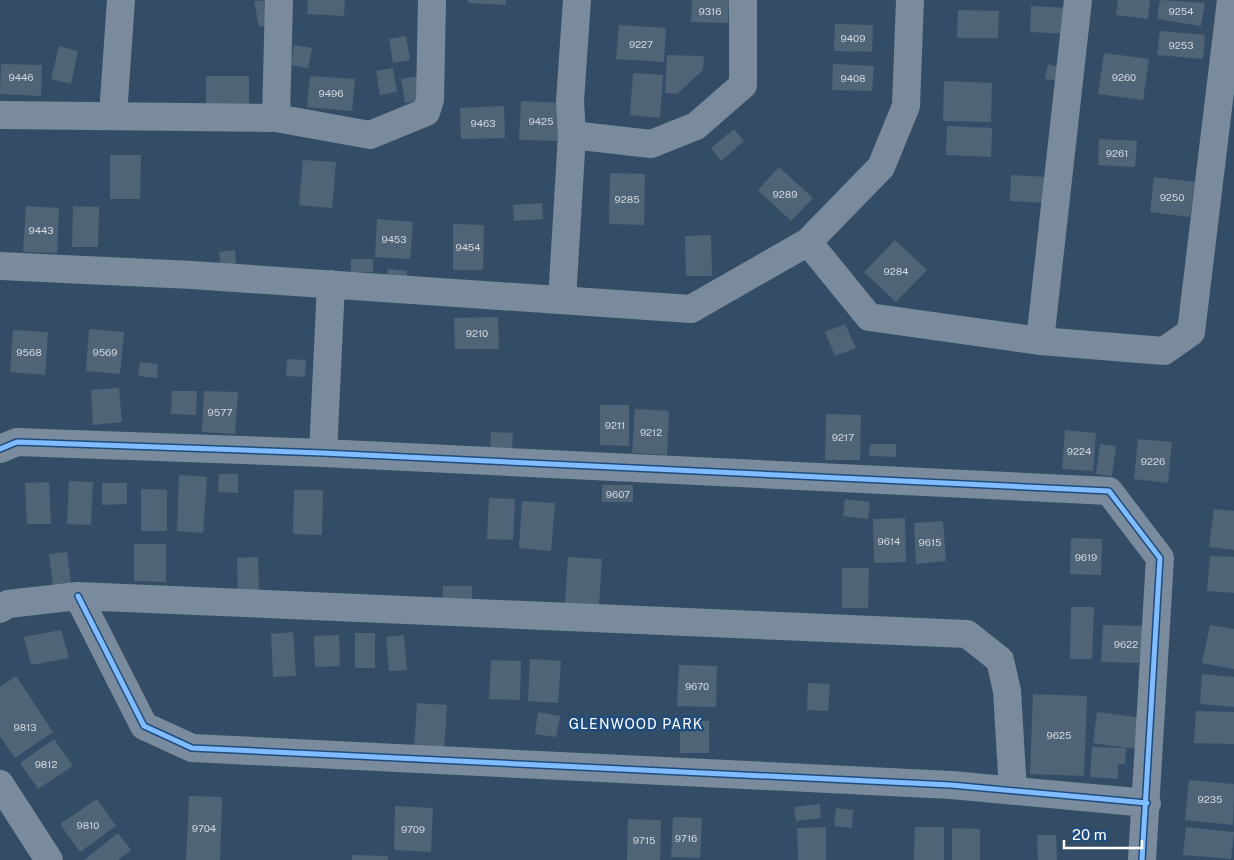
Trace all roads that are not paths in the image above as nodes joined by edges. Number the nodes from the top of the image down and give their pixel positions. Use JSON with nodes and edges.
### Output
{"nodes":[{"id":1,"x":121,"y":0,"type":"edge"},
{"id":2,"x":279,"y":0,"type":"edge"},
{"id":3,"x":432,"y":0,"type":"edge"},
{"id":4,"x":577,"y":0,"type":"edge"},
{"id":5,"x":743,"y":0,"type":"edge"},
{"id":6,"x":910,"y":0,"type":"edge"},
{"id":7,"x":1078,"y":0,"type":"edge"},
{"id":8,"x":1231,"y":0,"type":"edge"},
{"id":9,"x":114,"y":114,"type":"junction"},
{"id":10,"x":0,"y":115,"type":"edge"},
{"id":11,"x":276,"y":118,"type":"junction"},
{"id":12,"x":572,"y":135,"type":"junction"},
{"id":13,"x":808,"y":242,"type":"junction"},
{"id":14,"x":0,"y":266,"type":"edge"},
{"id":15,"x":331,"y":284,"type":"junction"},
{"id":16,"x":562,"y":300,"type":"junction"},
{"id":17,"x":1040,"y":340,"type":"junction"},
{"id":18,"x":0,"y":448,"type":"edge"},
{"id":19,"x":323,"y":452,"type":"junction"},
{"id":20,"x":78,"y":596,"type":"junction"},
{"id":21,"x":0,"y":609,"type":"edge"},
{"id":22,"x":0,"y":784,"type":"edge"},
{"id":23,"x":1014,"y":791,"type":"junction"},
{"id":24,"x":1146,"y":804,"type":"junction"},
{"id":25,"x":49,"y":860,"type":"edge"},
{"id":26,"x":1142,"y":860,"type":"edge"}],
"edges":[{"from":1,"to":9,"type":"street"},
{"from":2,"to":11,"type":"street"},
{"from":3,"to":11,"type":"street"},
{"from":4,"to":12,"type":"street"},
{"from":5,"to":12,"type":"street"},
{"from":6,"to":13,"type":"street"},
{"from":7,"to":17,"type":"street"},
{"from":8,"to":17,"type":"street"},
{"from":9,"to":10,"type":"street"},
{"from":9,"to":11,"type":"street"},
{"from":12,"to":16,"type":"street"},
{"from":13,"to":16,"type":"street"},
{"from":13,"to":17,"type":"street"},
{"from":14,"to":15,"type":"street"},
{"from":15,"to":16,"type":"street"},
{"from":15,"to":19,"type":"street"},
{"from":18,"to":19,"type":"street"},
{"from":19,"to":24,"type":"street"},
{"from":20,"to":21,"type":"street"},
{"from":20,"to":23,"type":"street"},
{"from":20,"to":23,"type":"street"},
{"from":22,"to":25,"type":"street"},
{"from":23,"to":24,"type":"street"},
{"from":24,"to":26,"type":"street"}]}
